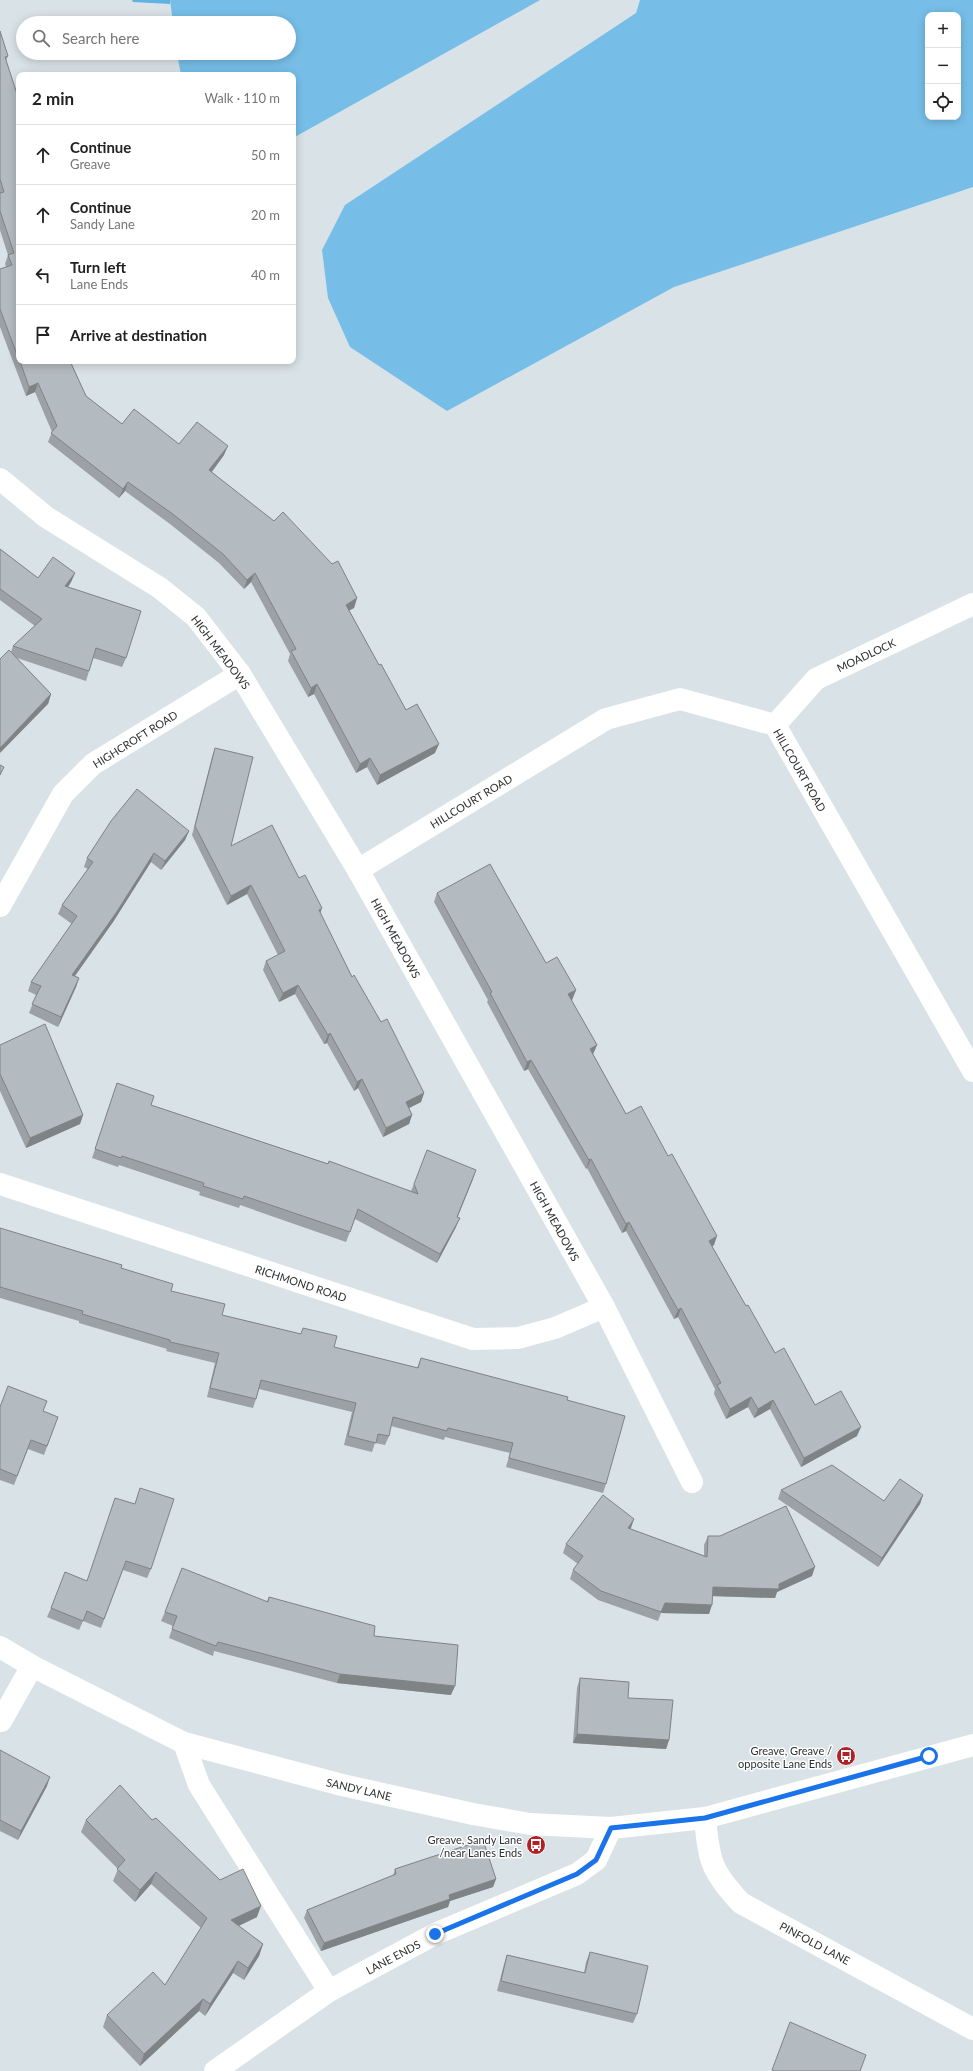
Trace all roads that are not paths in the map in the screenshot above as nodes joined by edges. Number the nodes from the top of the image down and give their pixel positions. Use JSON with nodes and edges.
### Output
{"nodes":[{"id":1,"x":0,"y":479,"type":"edge"},
{"id":2,"x":973,"y":604,"type":"edge"},
{"id":3,"x":240,"y":674,"type":"junction"},
{"id":4,"x":775,"y":725,"type":"junction"},
{"id":5,"x":358,"y":870,"type":"junction"},
{"id":6,"x":0,"y":906,"type":"edge"},
{"id":7,"x":973,"y":1071,"type":"edge"},
{"id":8,"x":0,"y":1184,"type":"edge"},
{"id":9,"x":604,"y":1307,"type":"junction"},
{"id":10,"x":692,"y":1482,"type":"dead end"},
{"id":11,"x":0,"y":1647,"type":"edge"},
{"id":12,"x":32,"y":1666,"type":"junction"},
{"id":13,"x":1,"y":1721,"type":"dead end"},
{"id":14,"x":184,"y":1742,"type":"junction"},
{"id":15,"x":973,"y":1745,"type":"edge"},
{"id":16,"x":705,"y":1818,"type":"junction"},
{"id":17,"x":611,"y":1828,"type":"junction"},
{"id":18,"x":330,"y":1991,"type":"junction"},
{"id":19,"x":973,"y":2028,"type":"edge"},
{"id":20,"x":215,"y":2071,"type":"edge"}],
"edges":[{"from":1,"to":3,"type":"street","name":"HIGH MEADOWS"},
{"from":2,"to":4,"type":"street","name":"MOADLOCK"},
{"from":3,"to":5,"type":"street","name":"HIGH MEADOWS"},
{"from":3,"to":6,"type":"street","name":"HIGHCROFT ROAD"},
{"from":4,"to":5,"type":"street","name":"HILLCOURT ROAD"},
{"from":4,"to":7,"type":"street","name":"HILLCOURT ROAD"},
{"from":5,"to":9,"type":"street","name":"HIGH MEADOWS"},
{"from":8,"to":9,"type":"street","name":"RICHMOND ROAD"},
{"from":9,"to":10,"type":"street","name":"HIGH MEADOWS"},
{"from":11,"to":12,"type":"street","name":"SANDY LANE"},
{"from":12,"to":13,"type":"street"},
{"from":12,"to":14,"type":"street","name":"SANDY LANE"},
{"from":14,"to":17,"type":"street","name":"SANDY LANE"},
{"from":14,"to":18,"type":"street"},
{"from":15,"to":16,"type":"street","name":"SANDY LANE"},
{"from":16,"to":17,"type":"street","name":"SANDY LANE"},
{"from":16,"to":19,"type":"street","name":"PINFOLD LANE"},
{"from":17,"to":18,"type":"street","name":"LANE ENDS"},
{"from":18,"to":20,"type":"street","name":"LANE ENDS"}]}
